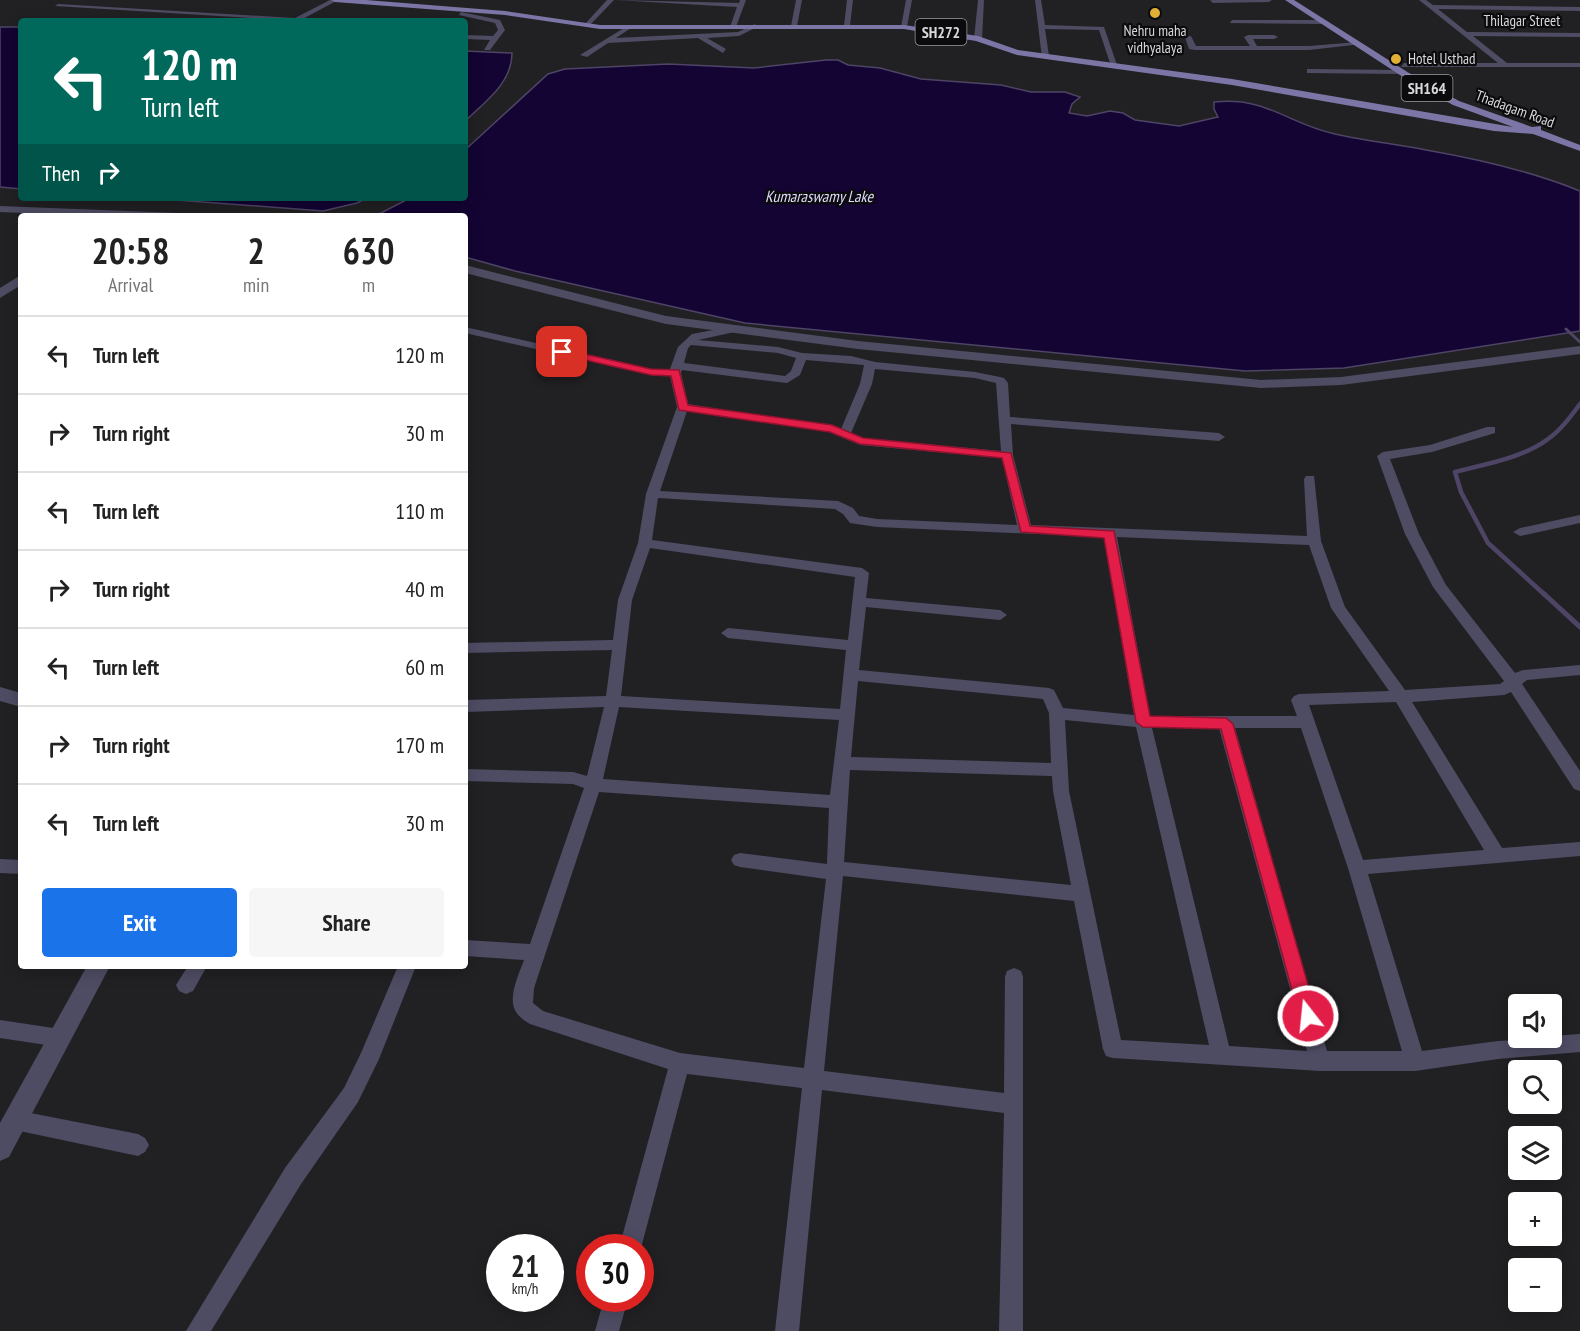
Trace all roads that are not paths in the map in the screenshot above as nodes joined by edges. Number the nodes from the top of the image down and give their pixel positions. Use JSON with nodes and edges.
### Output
{"nodes":[{"id":1,"x":335,"y":0,"type":"edge"},
{"id":2,"x":611,"y":0,"type":"edge"},
{"id":3,"x":618,"y":0,"type":"edge"},
{"id":4,"x":799,"y":0,"type":"edge"},
{"id":5,"x":850,"y":0,"type":"edge"},
{"id":6,"x":909,"y":0,"type":"edge"},
{"id":7,"x":981,"y":0,"type":"edge"},
{"id":8,"x":1038,"y":0,"type":"edge"},
{"id":9,"x":1269,"y":0,"type":"edge"},
{"id":10,"x":1289,"y":0,"type":"edge"},
{"id":11,"x":1299,"y":0,"type":"edge"},
{"id":12,"x":1422,"y":0,"type":"edge"},
{"id":13,"x":742,"y":2,"type":"edge"},
{"id":14,"x":1213,"y":2,"type":"dead end"},
{"id":15,"x":157,"y":4,"type":"dead end"},
{"id":16,"x":58,"y":6,"type":"dead end"},
{"id":17,"x":1432,"y":7,"type":"junction"},
{"id":18,"x":1580,"y":9,"type":"edge"},
{"id":19,"x":145,"y":10,"type":"junction"},
{"id":20,"x":463,"y":12,"type":"junction"},
{"id":21,"x":180,"y":13,"type":"junction"},
{"id":22,"x":172,"y":18,"type":"edge"},
{"id":23,"x":262,"y":18,"type":"edge"},
{"id":24,"x":299,"y":18,"type":"edge"},
{"id":25,"x":456,"y":18,"type":"edge"},
{"id":26,"x":1232,"y":22,"type":"dead end"},
{"id":27,"x":1324,"y":22,"type":"junction"},
{"id":28,"x":587,"y":25,"type":"junction"},
{"id":29,"x":794,"y":26,"type":"junction"},
{"id":30,"x":847,"y":26,"type":"junction"},
{"id":31,"x":629,"y":27,"type":"junction"},
{"id":32,"x":733,"y":27,"type":"junction"},
{"id":33,"x":755,"y":27,"type":"junction"},
{"id":34,"x":904,"y":27,"type":"junction"},
{"id":35,"x":1041,"y":27,"type":"junction"},
{"id":36,"x":1465,"y":34,"type":"junction"},
{"id":37,"x":1580,"y":35,"type":"edge"},
{"id":38,"x":468,"y":37,"type":"edge"},
{"id":39,"x":701,"y":37,"type":"junction"},
{"id":40,"x":1189,"y":37,"type":"dead end"},
{"id":41,"x":1274,"y":37,"type":"dead end"},
{"id":42,"x":496,"y":38,"type":"junction"},
{"id":43,"x":978,"y":39,"type":"junction"},
{"id":44,"x":607,"y":41,"type":"junction"},
{"id":45,"x":1358,"y":44,"type":"junction"},
{"id":46,"x":487,"y":48,"type":"dead end"},
{"id":47,"x":1255,"y":48,"type":"junction"},
{"id":48,"x":723,"y":51,"type":"dead end"},
{"id":49,"x":584,"y":55,"type":"dead end"},
{"id":50,"x":1045,"y":56,"type":"junction"},
{"id":51,"x":1504,"y":64,"type":"junction"},
{"id":52,"x":1580,"y":64,"type":"edge"},
{"id":53,"x":1115,"y":66,"type":"junction"},
{"id":54,"x":1403,"y":69,"type":"junction"},
{"id":55,"x":1310,"y":71,"type":"dead end"},
{"id":56,"x":1535,"y":130,"type":"junction"},
{"id":57,"x":1580,"y":142,"type":"edge"},
{"id":58,"x":1580,"y":148,"type":"edge"},
{"id":59,"x":0,"y":209,"type":"edge"},
{"id":60,"x":62,"y":213,"type":"edge"},
{"id":61,"x":116,"y":213,"type":"edge"},
{"id":62,"x":140,"y":213,"type":"edge"},
{"id":63,"x":468,"y":270,"type":"edge"},
{"id":64,"x":18,"y":281,"type":"edge"},
{"id":65,"x":0,"y":294,"type":"edge"},
{"id":66,"x":735,"y":329,"type":"junction"},
{"id":67,"x":468,"y":331,"type":"edge"},
{"id":68,"x":689,"y":342,"type":"junction"},
{"id":69,"x":1580,"y":350,"type":"edge"},
{"id":70,"x":802,"y":356,"type":"junction"},
{"id":71,"x":872,"y":365,"type":"junction"},
{"id":72,"x":676,"y":369,"type":"junction"},
{"id":73,"x":683,"y":407,"type":"junction"},
{"id":74,"x":1004,"y":420,"type":"junction"},
{"id":75,"x":1491,"y":430,"type":"dead end"},
{"id":76,"x":845,"y":434,"type":"junction"},
{"id":77,"x":1219,"y":437,"type":"dead end"},
{"id":78,"x":1007,"y":455,"type":"junction"},
{"id":79,"x":1310,"y":479,"type":"dead end"},
{"id":80,"x":652,"y":494,"type":"junction"},
{"id":81,"x":1580,"y":519,"type":"edge"},
{"id":82,"x":1025,"y":529,"type":"junction"},
{"id":83,"x":1520,"y":532,"type":"dead end"},
{"id":84,"x":1110,"y":534,"type":"junction"},
{"id":85,"x":1314,"y":541,"type":"junction"},
{"id":86,"x":645,"y":543,"type":"junction"},
{"id":87,"x":859,"y":602,"type":"junction"},
{"id":88,"x":1000,"y":615,"type":"dead end"},
{"id":89,"x":728,"y":633,"type":"dead end"},
{"id":90,"x":620,"y":645,"type":"junction"},
{"id":91,"x":855,"y":646,"type":"junction"},
{"id":92,"x":468,"y":648,"type":"edge"},
{"id":93,"x":1580,"y":670,"type":"edge"},
{"id":94,"x":853,"y":675,"type":"junction"},
{"id":95,"x":1513,"y":682,"type":"junction"},
{"id":96,"x":0,"y":694,"type":"edge"},
{"id":97,"x":1400,"y":695,"type":"junction"},
{"id":98,"x":18,"y":699,"type":"edge"},
{"id":99,"x":613,"y":700,"type":"junction"},
{"id":100,"x":468,"y":706,"type":"edge"},
{"id":101,"x":1057,"y":713,"type":"junction"},
{"id":102,"x":848,"y":715,"type":"junction"},
{"id":103,"x":1143,"y":722,"type":"junction"},
{"id":104,"x":1308,"y":722,"type":"junction"},
{"id":105,"x":1226,"y":724,"type":"junction"},
{"id":106,"x":842,"y":763,"type":"junction"},
{"id":107,"x":1060,"y":770,"type":"junction"},
{"id":108,"x":468,"y":775,"type":"edge"},
{"id":109,"x":1580,"y":784,"type":"edge"},
{"id":110,"x":593,"y":785,"type":"junction"},
{"id":111,"x":838,"y":802,"type":"junction"},
{"id":112,"x":1580,"y":849,"type":"edge"},
{"id":113,"x":1497,"y":856,"type":"junction"},
{"id":114,"x":740,"y":860,"type":"dead end"},
{"id":115,"x":0,"y":866,"type":"edge"},
{"id":116,"x":18,"y":867,"type":"edge"},
{"id":117,"x":1357,"y":868,"type":"junction"},
{"id":118,"x":835,"y":871,"type":"junction"},
{"id":119,"x":1081,"y":894,"type":"junction"},
{"id":120,"x":468,"y":948,"type":"edge"},
{"id":121,"x":536,"y":953,"type":"junction"},
{"id":122,"x":97,"y":969,"type":"edge"},
{"id":123,"x":196,"y":969,"type":"edge"},
{"id":124,"x":406,"y":969,"type":"edge"},
{"id":125,"x":1014,"y":977,"type":"dead end"},
{"id":126,"x":186,"y":986,"type":"dead end"},
{"id":127,"x":0,"y":1029,"type":"edge"},
{"id":128,"x":60,"y":1038,"type":"junction"},
{"id":129,"x":1580,"y":1043,"type":"edge"},
{"id":130,"x":1221,"y":1055,"type":"junction"},
{"id":131,"x":1320,"y":1061,"type":"junction"},
{"id":132,"x":1415,"y":1062,"type":"junction"},
{"id":133,"x":680,"y":1063,"type":"junction"},
{"id":134,"x":813,"y":1079,"type":"junction"},
{"id":135,"x":1014,"y":1104,"type":"junction"},
{"id":136,"x":15,"y":1120,"type":"junction"},
{"id":137,"x":138,"y":1145,"type":"dead end"},
{"id":138,"x":0,"y":1148,"type":"edge"},
{"id":139,"x":634,"y":1234,"type":"edge"},
{"id":140,"x":613,"y":1312,"type":"edge"},
{"id":141,"x":198,"y":1331,"type":"edge"},
{"id":142,"x":608,"y":1331,"type":"edge"},
{"id":143,"x":787,"y":1331,"type":"edge"},
{"id":144,"x":1011,"y":1331,"type":"edge"}],
"edges":[{"from":1,"to":20,"type":"main road","number":"SH272"},
{"from":1,"to":24,"type":"street"},
{"from":2,"to":28,"type":"street"},
{"from":3,"to":13,"type":"street"},
{"from":4,"to":29,"type":"street"},
{"from":5,"to":30,"type":"street"},
{"from":6,"to":34,"type":"street"},
{"from":7,"to":43,"type":"street"},
{"from":8,"to":35,"type":"street"},
{"from":9,"to":14,"type":"street"},
{"from":10,"to":27,"type":"main road","name":"Thadagam Road","number":"SH164"},
{"from":11,"to":54,"type":"main road","name":"Thadagam Road","number":"SH164"},
{"from":12,"to":17,"type":"street"},
{"from":13,"to":32,"type":"street"},
{"from":15,"to":19,"type":"street"},
{"from":16,"to":19,"type":"street"},
{"from":17,"to":18,"type":"street"},
{"from":17,"to":36,"type":"street"},
{"from":19,"to":21,"type":"street"},
{"from":20,"to":25,"type":"street"},
{"from":20,"to":28,"type":"main road","number":"SH272"},
{"from":20,"to":42,"type":"street"},
{"from":21,"to":22,"type":"street"},
{"from":21,"to":23,"type":"street"},
{"from":26,"to":27,"type":"street"},
{"from":27,"to":45,"type":"main road","name":"Thadagam Road","number":"SH164"},
{"from":28,"to":31,"type":"main road","number":"SH272"},
{"from":29,"to":30,"type":"main road","number":"SH272"},
{"from":29,"to":33,"type":"main road","number":"SH272"},
{"from":30,"to":34,"type":"main road","number":"SH272"},
{"from":31,"to":32,"type":"main road","number":"SH272"},
{"from":31,"to":44,"type":"street"},
{"from":32,"to":33,"type":"main road","number":"SH272"},
{"from":33,"to":39,"type":"street"},
{"from":34,"to":43,"type":"main road","number":"SH272"},
{"from":35,"to":50,"type":"street"},
{"from":35,"to":53,"type":"street"},
{"from":36,"to":37,"type":"street","name":"Thilagar Street"},
{"from":36,"to":51,"type":"street"},
{"from":38,"to":42,"type":"street"},
{"from":39,"to":44,"type":"street"},
{"from":39,"to":48,"type":"street"},
{"from":40,"to":47,"type":"street"},
{"from":41,"to":47,"type":"street"},
{"from":42,"to":46,"type":"street"},
{"from":43,"to":50,"type":"main road","number":"SH272"},
{"from":44,"to":49,"type":"street"},
{"from":45,"to":47,"type":"street"},
{"from":45,"to":54,"type":"main road","name":"Thadagam Road","number":"SH164"},
{"from":50,"to":53,"type":"main road","number":"SH272"},
{"from":51,"to":52,"type":"street"},
{"from":51,"to":54,"type":"street"},
{"from":53,"to":56,"type":"main road","number":"SH272"},
{"from":54,"to":55,"type":"street"},
{"from":54,"to":56,"type":"main road","name":"Thadagam Road","number":"SH164"},
{"from":56,"to":57,"type":"main road","name":"Thadagam Road","number":"SH164"},
{"from":56,"to":58,"type":"main road","name":"Thadagam Road","number":"SH164"},
{"from":59,"to":60,"type":"street"},
{"from":61,"to":62,"type":"street"},
{"from":63,"to":66,"type":"street"},
{"from":64,"to":65,"type":"street"},
{"from":66,"to":68,"type":"street"},
{"from":66,"to":69,"type":"street"},
{"from":67,"to":72,"type":"street"},
{"from":68,"to":70,"type":"street"},
{"from":68,"to":72,"type":"street"},
{"from":70,"to":71,"type":"street"},
{"from":70,"to":72,"type":"street"},
{"from":71,"to":74,"type":"street"},
{"from":71,"to":76,"type":"street"},
{"from":72,"to":73,"type":"street"},
{"from":73,"to":76,"type":"street"},
{"from":73,"to":80,"type":"street"},
{"from":74,"to":77,"type":"street"},
{"from":74,"to":78,"type":"street"},
{"from":75,"to":95,"type":"street"},
{"from":76,"to":78,"type":"street"},
{"from":78,"to":82,"type":"street"},
{"from":79,"to":85,"type":"street"},
{"from":80,"to":82,"type":"street"},
{"from":80,"to":86,"type":"street"},
{"from":81,"to":83,"type":"street"},
{"from":82,"to":84,"type":"street"},
{"from":84,"to":85,"type":"street"},
{"from":84,"to":103,"type":"street"},
{"from":85,"to":97,"type":"street"},
{"from":86,"to":87,"type":"street"},
{"from":86,"to":90,"type":"street"},
{"from":87,"to":88,"type":"street"},
{"from":87,"to":91,"type":"street"},
{"from":89,"to":91,"type":"street"},
{"from":90,"to":92,"type":"street"},
{"from":90,"to":99,"type":"street"},
{"from":91,"to":94,"type":"street"},
{"from":93,"to":95,"type":"street"},
{"from":94,"to":101,"type":"street"},
{"from":94,"to":102,"type":"street"},
{"from":95,"to":97,"type":"street"},
{"from":95,"to":109,"type":"street"},
{"from":96,"to":98,"type":"street"},
{"from":97,"to":104,"type":"street"},
{"from":97,"to":113,"type":"street"},
{"from":99,"to":100,"type":"street"},
{"from":99,"to":102,"type":"street"},
{"from":99,"to":110,"type":"street"},
{"from":101,"to":103,"type":"street"},
{"from":101,"to":107,"type":"street"},
{"from":102,"to":106,"type":"street"},
{"from":103,"to":105,"type":"street"},
{"from":103,"to":130,"type":"street"},
{"from":104,"to":105,"type":"street"},
{"from":104,"to":117,"type":"street"},
{"from":105,"to":131,"type":"street"},
{"from":106,"to":107,"type":"street"},
{"from":106,"to":111,"type":"street"},
{"from":107,"to":119,"type":"street"},
{"from":108,"to":110,"type":"street"},
{"from":110,"to":111,"type":"street"},
{"from":110,"to":121,"type":"street"},
{"from":111,"to":118,"type":"street"},
{"from":112,"to":113,"type":"street"},
{"from":113,"to":117,"type":"street"},
{"from":114,"to":118,"type":"street"},
{"from":115,"to":116,"type":"street"},
{"from":117,"to":132,"type":"street"},
{"from":118,"to":119,"type":"street"},
{"from":118,"to":134,"type":"street"},
{"from":119,"to":130,"type":"street"},
{"from":120,"to":121,"type":"street"},
{"from":121,"to":133,"type":"street"},
{"from":122,"to":128,"type":"street"},
{"from":123,"to":126,"type":"street"},
{"from":124,"to":141,"type":"street"},
{"from":125,"to":135,"type":"street"},
{"from":127,"to":128,"type":"street"},
{"from":128,"to":136,"type":"street"},
{"from":129,"to":132,"type":"street"},
{"from":130,"to":131,"type":"street"},
{"from":131,"to":132,"type":"street"},
{"from":133,"to":134,"type":"street"},
{"from":133,"to":139,"type":"street"},
{"from":134,"to":135,"type":"street"},
{"from":134,"to":143,"type":"street"},
{"from":135,"to":144,"type":"street"},
{"from":136,"to":137,"type":"street"},
{"from":136,"to":138,"type":"street"},
{"from":140,"to":142,"type":"street"}]}
